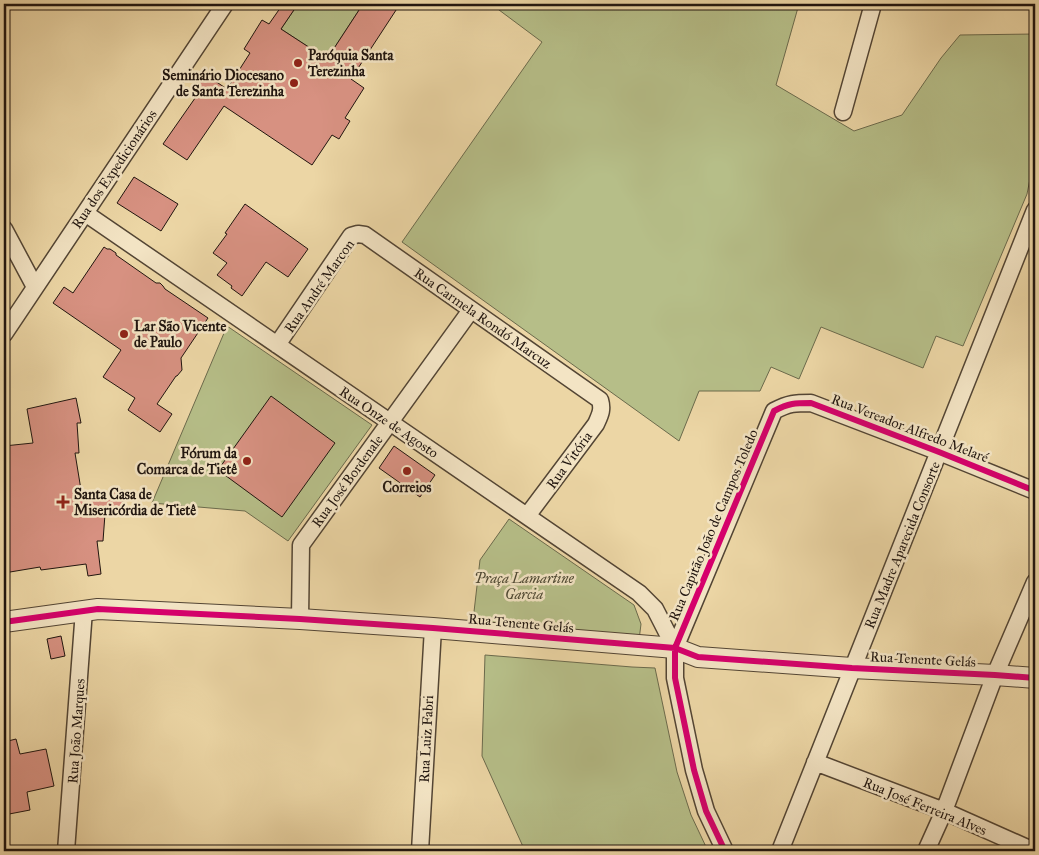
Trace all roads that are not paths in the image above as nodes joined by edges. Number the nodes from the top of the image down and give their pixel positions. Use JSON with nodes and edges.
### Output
{"nodes":[{"id":1,"x":225,"y":4,"type":"edge"},
{"id":2,"x":873,"y":4,"type":"edge"},
{"id":3,"x":843,"y":112,"type":"dead end"},
{"id":4,"x":1035,"y":210,"type":"edge"},
{"id":5,"x":85,"y":213,"type":"junction"},
{"id":6,"x":4,"y":229,"type":"edge"},
{"id":7,"x":365,"y":236,"type":"joint"},
{"id":8,"x":35,"y":287,"type":"junction"},
{"id":9,"x":471,"y":310,"type":"junction"},
{"id":10,"x":4,"y":334,"type":"edge"},
{"id":11,"x":278,"y":345,"type":"junction"},
{"id":12,"x":600,"y":400,"type":"joint"},
{"id":13,"x":774,"y":411,"type":"joint"},
{"id":14,"x":390,"y":422,"type":"junction"},
{"id":15,"x":939,"y":452,"type":"junction"},
{"id":16,"x":1035,"y":492,"type":"edge"},
{"id":17,"x":527,"y":516,"type":"junction"},
{"id":18,"x":1035,"y":582,"type":"edge"},
{"id":19,"x":84,"y":610,"type":"junction"},
{"id":20,"x":300,"y":619,"type":"junction"},
{"id":21,"x":4,"y":622,"type":"edge"},
{"id":22,"x":433,"y":628,"type":"junction"},
{"id":23,"x":675,"y":648,"type":"junction"},
{"id":24,"x":852,"y":668,"type":"junction"},
{"id":25,"x":996,"y":675,"type":"junction"},
{"id":26,"x":1035,"y":678,"type":"edge"},
{"id":27,"x":816,"y":762,"type":"junction"},
{"id":28,"x":944,"y":811,"type":"junction"},
{"id":29,"x":66,"y":851,"type":"edge"},
{"id":30,"x":420,"y":851,"type":"edge"},
{"id":31,"x":725,"y":851,"type":"edge"},
{"id":32,"x":780,"y":851,"type":"edge"},
{"id":33,"x":926,"y":851,"type":"edge"},
{"id":34,"x":1034,"y":851,"type":"edge"}],
"edges":[{"from":1,"to":5,"type":"street","name":"Rua dos Expedicionários"},
{"from":2,"to":3,"type":"street"},
{"from":4,"to":15,"type":"street","name":"Rua Madre Aparecida Consorte"},
{"from":5,"to":8,"type":"street","name":"Rua dos Expedicionários"},
{"from":5,"to":11,"type":"street","name":"Rua Onze de Agosto"},
{"from":6,"to":8,"type":"street"},
{"from":7,"to":9,"type":"street","name":"Rua Carmela Rondó Marcuz"},
{"from":7,"to":11,"type":"street","name":"Rua André Marcon"},
{"from":8,"to":10,"type":"street","name":"Rua dos Expedicionários"},
{"from":9,"to":12,"type":"street","name":"Rua Carmela Rondó Marcuz"},
{"from":9,"to":14,"type":"street","name":"Rua José Bordenale"},
{"from":11,"to":14,"type":"street","name":"Rua Onze de Agosto"},
{"from":12,"to":17,"type":"street","name":"Rua Vitória"},
{"from":13,"to":15,"type":"street","name":"Rua Vereador Alfredo Melaré"},
{"from":13,"to":23,"type":"street","name":"Rua Capitão João de Campos Toledo"},
{"from":14,"to":17,"type":"street","name":"Rua Onze de Agosto"},
{"from":14,"to":20,"type":"street","name":"Rua José Bordenale"},
{"from":15,"to":16,"type":"street","name":"Rua Vereador Alfredo Melaré"},
{"from":15,"to":24,"type":"street","name":"Rua Madre Aparecida Consorte"},
{"from":17,"to":23,"type":"street","name":"Rua Onze de Agosto"},
{"from":18,"to":25,"type":"street"},
{"from":19,"to":20,"type":"street","name":"Rua Tenente Gelás"},
{"from":19,"to":21,"type":"street","name":"Rua Tenente Gelás"},
{"from":19,"to":29,"type":"street","name":"Rua João Marques"},
{"from":20,"to":22,"type":"street","name":"Rua Tenente Gelás"},
{"from":22,"to":23,"type":"street","name":"Rua Tenente Gelás"},
{"from":22,"to":30,"type":"street","name":"Rua Luiz Fabri"},
{"from":23,"to":24,"type":"street","name":"Rua Tenente Gelás"},
{"from":23,"to":31,"type":"street"},
{"from":24,"to":25,"type":"street","name":"Rua Tenente Gelás"},
{"from":24,"to":27,"type":"street","name":"Rua Madre Aparecida Consorte"},
{"from":25,"to":26,"type":"street","name":"Rua Tenente Gelás"},
{"from":25,"to":28,"type":"street"},
{"from":27,"to":28,"type":"street","name":"Rua José Ferreira Alves"},
{"from":27,"to":32,"type":"street","name":"Rua Madre Aparecida Consorte"},
{"from":28,"to":33,"type":"street"},
{"from":28,"to":34,"type":"street","name":"Rua José Ferreira Alves"}]}
